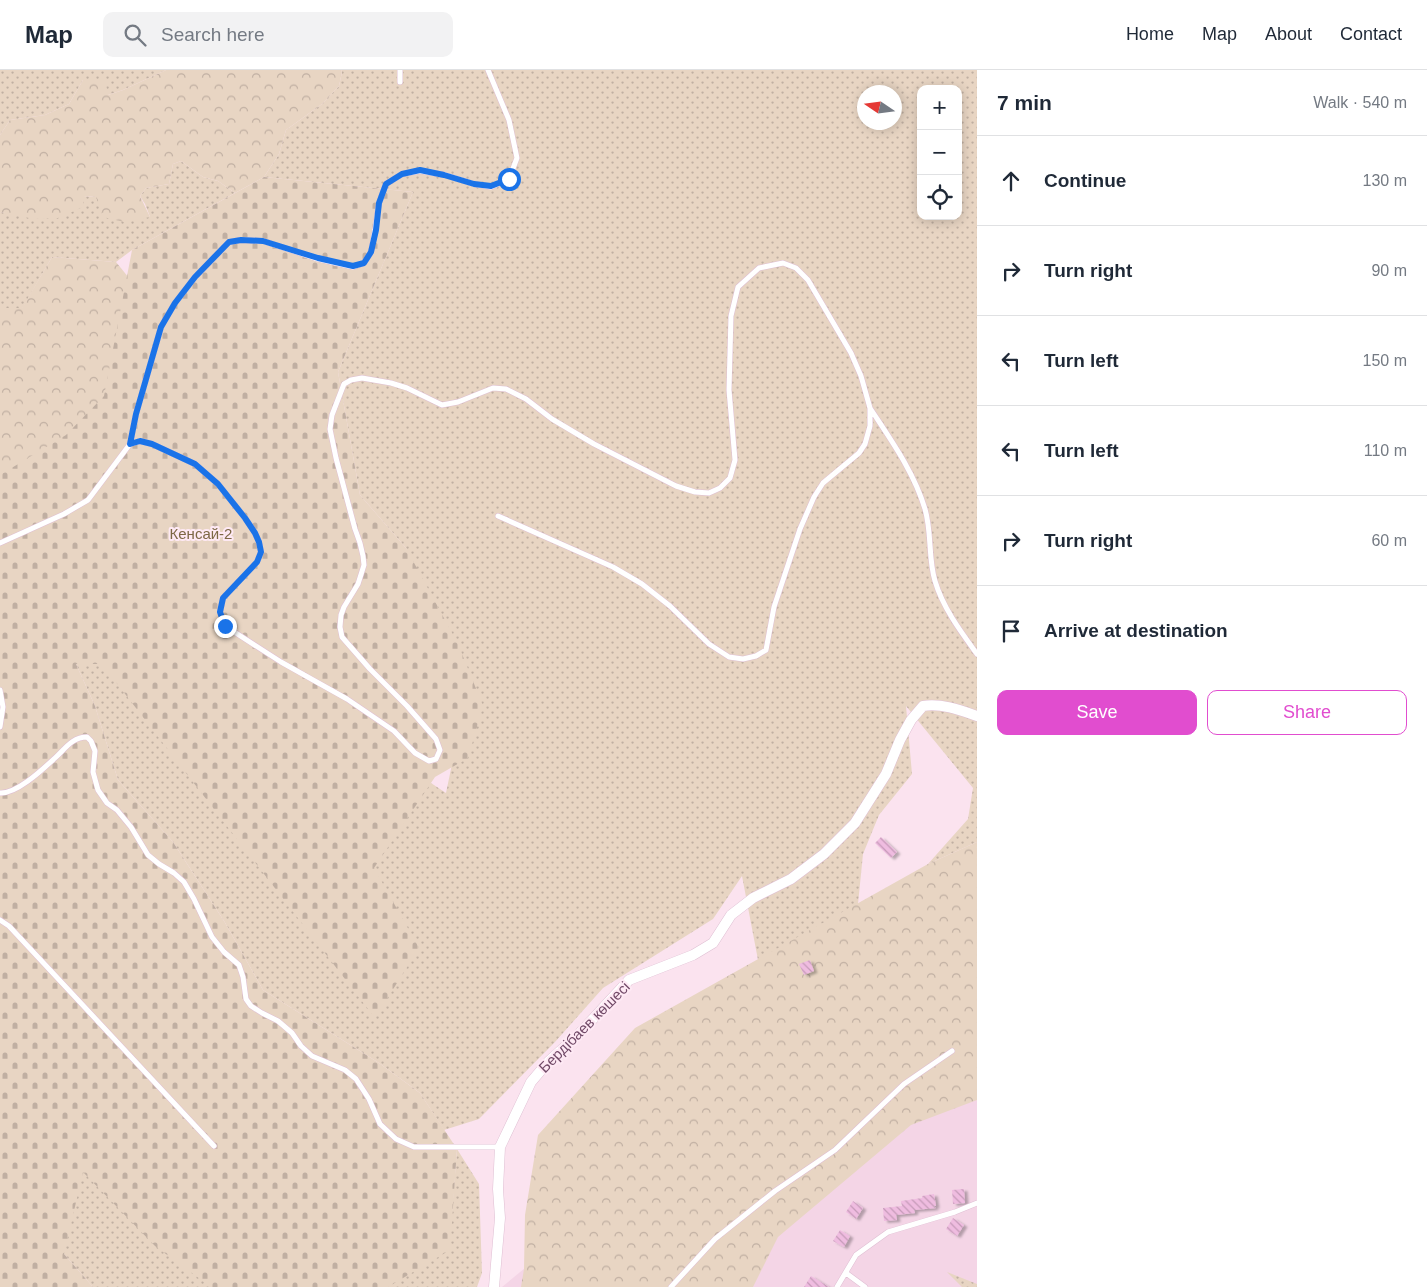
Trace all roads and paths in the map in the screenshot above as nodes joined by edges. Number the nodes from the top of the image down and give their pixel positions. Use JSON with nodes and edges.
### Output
{"nodes":[{"id":1,"x":400,"y":70,"type":"edge"},
{"id":2,"x":488,"y":70,"type":"edge"},
{"id":3,"x":400,"y":82,"type":"dead end"},
{"id":4,"x":870,"y":408,"type":"junction"},
{"id":5,"x":130,"y":444,"type":"junction"},
{"id":6,"x":498,"y":516,"type":"dead end"},
{"id":7,"x":0,"y":543,"type":"edge"},
{"id":8,"x":977,"y":654,"type":"edge"},
{"id":9,"x":0,"y":690,"type":"edge"},
{"id":10,"x":977,"y":716,"type":"edge"},
{"id":11,"x":0,"y":727,"type":"edge"},
{"id":12,"x":0,"y":793,"type":"edge"},
{"id":13,"x":0,"y":920,"type":"edge"},
{"id":14,"x":952,"y":1051,"type":"dead end"},
{"id":15,"x":214,"y":1146,"type":"dead end"},
{"id":16,"x":500,"y":1147,"type":"junction"},
{"id":17,"x":977,"y":1203,"type":"edge"},
{"id":18,"x":846,"y":1273,"type":"junction"},
{"id":19,"x":494,"y":1287,"type":"edge"},
{"id":20,"x":671,"y":1287,"type":"edge"},
{"id":21,"x":838,"y":1287,"type":"edge"},
{"id":22,"x":865,"y":1287,"type":"edge"}],
"edges":[{"from":1,"to":3,"type":"lane"},
{"from":2,"to":5,"type":"lane"},
{"from":4,"to":5,"type":"lane"},
{"from":4,"to":6,"type":"lane"},
{"from":4,"to":8,"type":"lane"},
{"from":5,"to":7,"type":"lane"},
{"from":9,"to":11,"type":"lane"},
{"from":10,"to":16,"type":"street","name":"Бердібаев көшесі"},
{"from":12,"to":16,"type":"lane"},
{"from":13,"to":15,"type":"lane"},
{"from":14,"to":20,"type":"lane"},
{"from":16,"to":19,"type":"street"},
{"from":17,"to":18,"type":"lane"},
{"from":18,"to":21,"type":"lane"},
{"from":18,"to":22,"type":"lane"}]}
